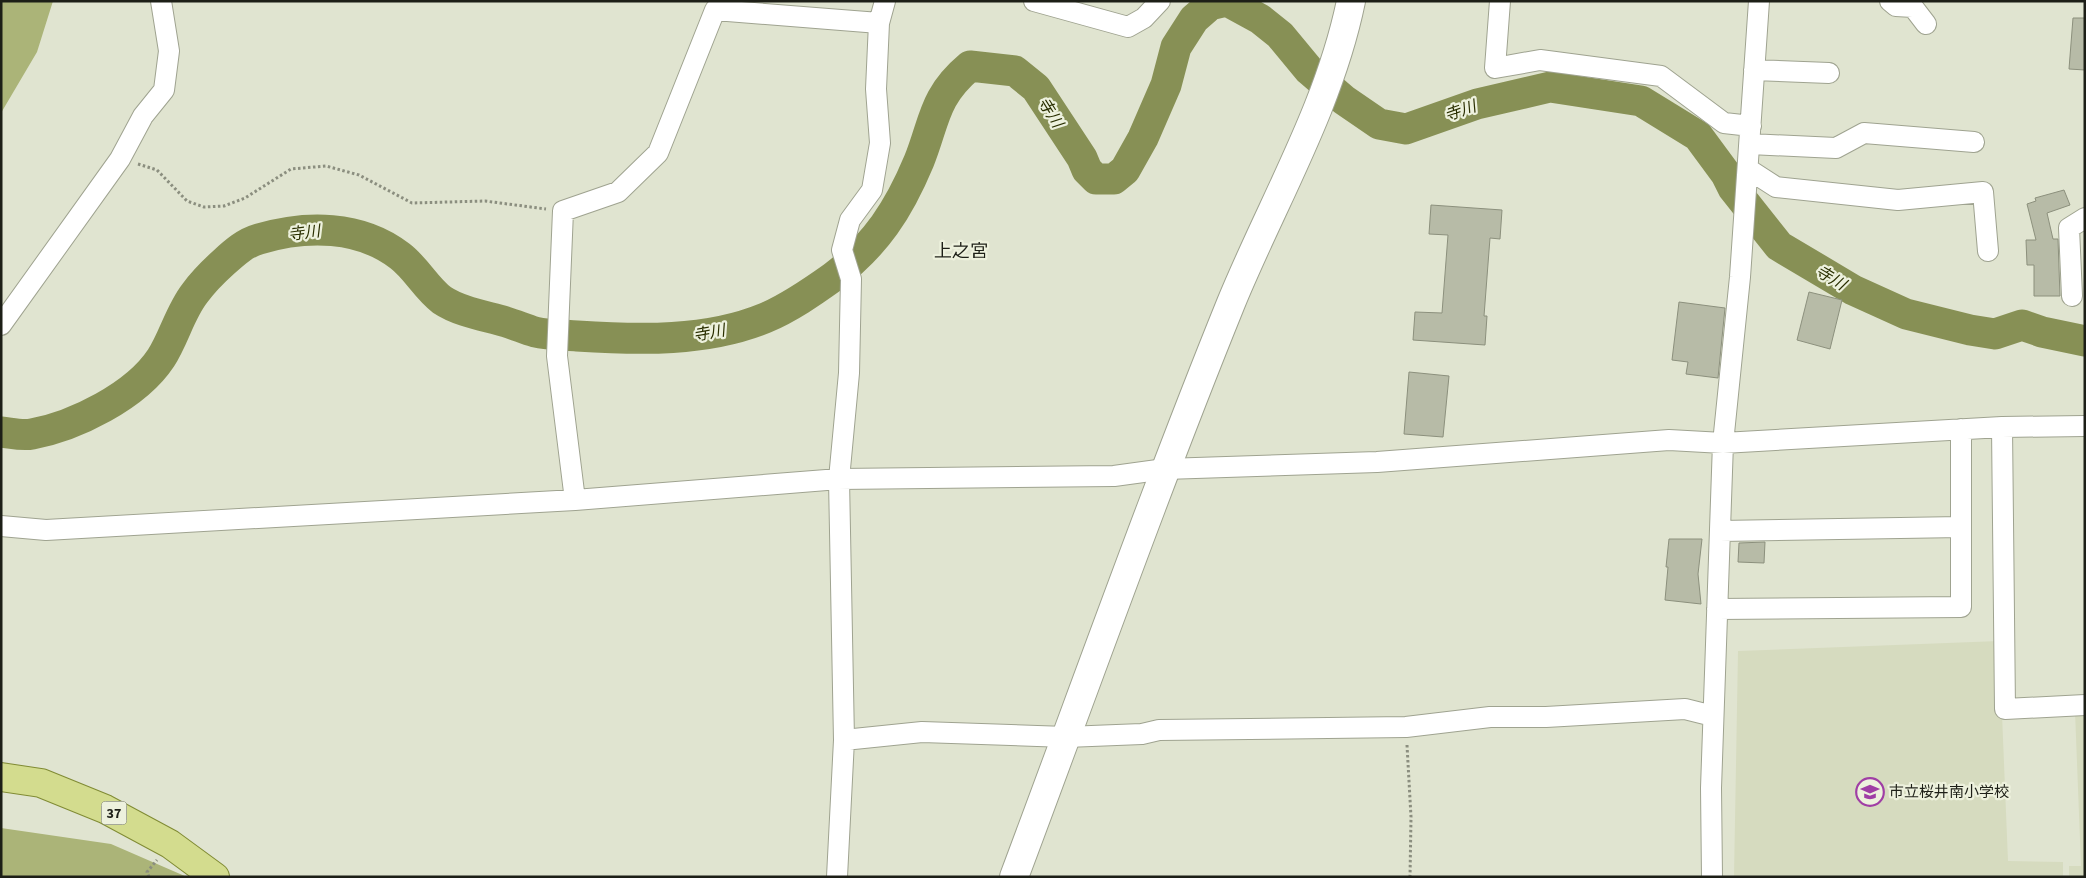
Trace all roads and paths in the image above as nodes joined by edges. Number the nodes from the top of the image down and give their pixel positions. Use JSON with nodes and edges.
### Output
{"nodes":[{"id":1,"x":161,"y":1,"type":"edge"},
{"id":2,"x":885,"y":1,"type":"edge"},
{"id":3,"x":1034,"y":1,"type":"edge"},
{"id":4,"x":1160,"y":1,"type":"edge"},
{"id":5,"x":1351,"y":1,"type":"edge"},
{"id":6,"x":1500,"y":1,"type":"edge"},
{"id":7,"x":1758,"y":1,"type":"edge"},
{"id":8,"x":1890,"y":1,"type":"edge"},
{"id":9,"x":879,"y":23,"type":"junction"},
{"id":10,"x":1926,"y":24,"type":"dead end"},
{"id":11,"x":1754,"y":70,"type":"junction"},
{"id":12,"x":1829,"y":73,"type":"dead end"},
{"id":13,"x":1750,"y":135,"type":"junction"},
{"id":14,"x":1974,"y":142,"type":"dead end"},
{"id":15,"x":120,"y":159,"type":"junction"},
{"id":16,"x":1748,"y":169,"type":"junction"},
{"id":17,"x":563,"y":211,"type":"junction"},
{"id":18,"x":2085,"y":218,"type":"edge"},
{"id":19,"x":1988,"y":251,"type":"dead end"},
{"id":20,"x":2072,"y":296,"type":"dead end"},
{"id":21,"x":1,"y":325,"type":"edge"},
{"id":22,"x":2085,"y":426,"type":"edge"},
{"id":23,"x":2002,"y":427,"type":"junction"},
{"id":24,"x":1961,"y":429,"type":"junction"},
{"id":25,"x":1723,"y":443,"type":"junction"},
{"id":26,"x":1165,"y":469,"type":"junction"},
{"id":27,"x":838,"y":479,"type":"junction"},
{"id":28,"x":575,"y":500,"type":"junction"},
{"id":29,"x":1,"y":526,"type":"edge"},
{"id":30,"x":1961,"y":527,"type":"junction"},
{"id":31,"x":1720,"y":531,"type":"junction"},
{"id":32,"x":1717,"y":609,"type":"junction"},
{"id":33,"x":2085,"y":705,"type":"edge"},
{"id":34,"x":1713,"y":716,"type":"junction"},
{"id":35,"x":1406,"y":727,"type":"junction"},
{"id":36,"x":1066,"y":737,"type":"junction"},
{"id":37,"x":844,"y":740,"type":"junction"},
{"id":38,"x":1,"y":777,"type":"edge"},
{"id":39,"x":216,"y":877,"type":"edge"},
{"id":40,"x":837,"y":877,"type":"edge"},
{"id":41,"x":1014,"y":877,"type":"edge"},
{"id":42,"x":1410,"y":877,"type":"edge"},
{"id":43,"x":1712,"y":877,"type":"edge"}],
"edges":[{"from":1,"to":15,"type":"street"},
{"from":2,"to":9,"type":"street"},
{"from":3,"to":4,"type":"street"},
{"from":5,"to":26,"type":"street"},
{"from":6,"to":13,"type":"street"},
{"from":7,"to":11,"type":"street"},
{"from":8,"to":10,"type":"street"},
{"from":9,"to":17,"type":"street"},
{"from":9,"to":27,"type":"street"},
{"from":11,"to":12,"type":"street"},
{"from":11,"to":13,"type":"street"},
{"from":13,"to":14,"type":"street"},
{"from":13,"to":16,"type":"street"},
{"from":15,"to":17,"type":"path"},
{"from":15,"to":21,"type":"street"},
{"from":16,"to":19,"type":"street"},
{"from":16,"to":25,"type":"street"},
{"from":17,"to":28,"type":"street"},
{"from":18,"to":20,"type":"street"},
{"from":22,"to":23,"type":"street"},
{"from":23,"to":24,"type":"street"},
{"from":23,"to":33,"type":"street"},
{"from":24,"to":25,"type":"street"},
{"from":24,"to":30,"type":"street"},
{"from":25,"to":26,"type":"street"},
{"from":25,"to":31,"type":"street"},
{"from":26,"to":27,"type":"street"},
{"from":26,"to":36,"type":"street"},
{"from":27,"to":28,"type":"street"},
{"from":27,"to":37,"type":"street"},
{"from":28,"to":29,"type":"street"},
{"from":30,"to":31,"type":"street"},
{"from":30,"to":32,"type":"street"},
{"from":31,"to":32,"type":"street"},
{"from":32,"to":34,"type":"street"},
{"from":34,"to":35,"type":"street"},
{"from":34,"to":43,"type":"street"},
{"from":35,"to":36,"type":"street"},
{"from":35,"to":42,"type":"path"},
{"from":36,"to":37,"type":"street"},
{"from":36,"to":41,"type":"street"},
{"from":37,"to":40,"type":"street"},
{"from":38,"to":39,"type":"main road","number":"37"}]}
